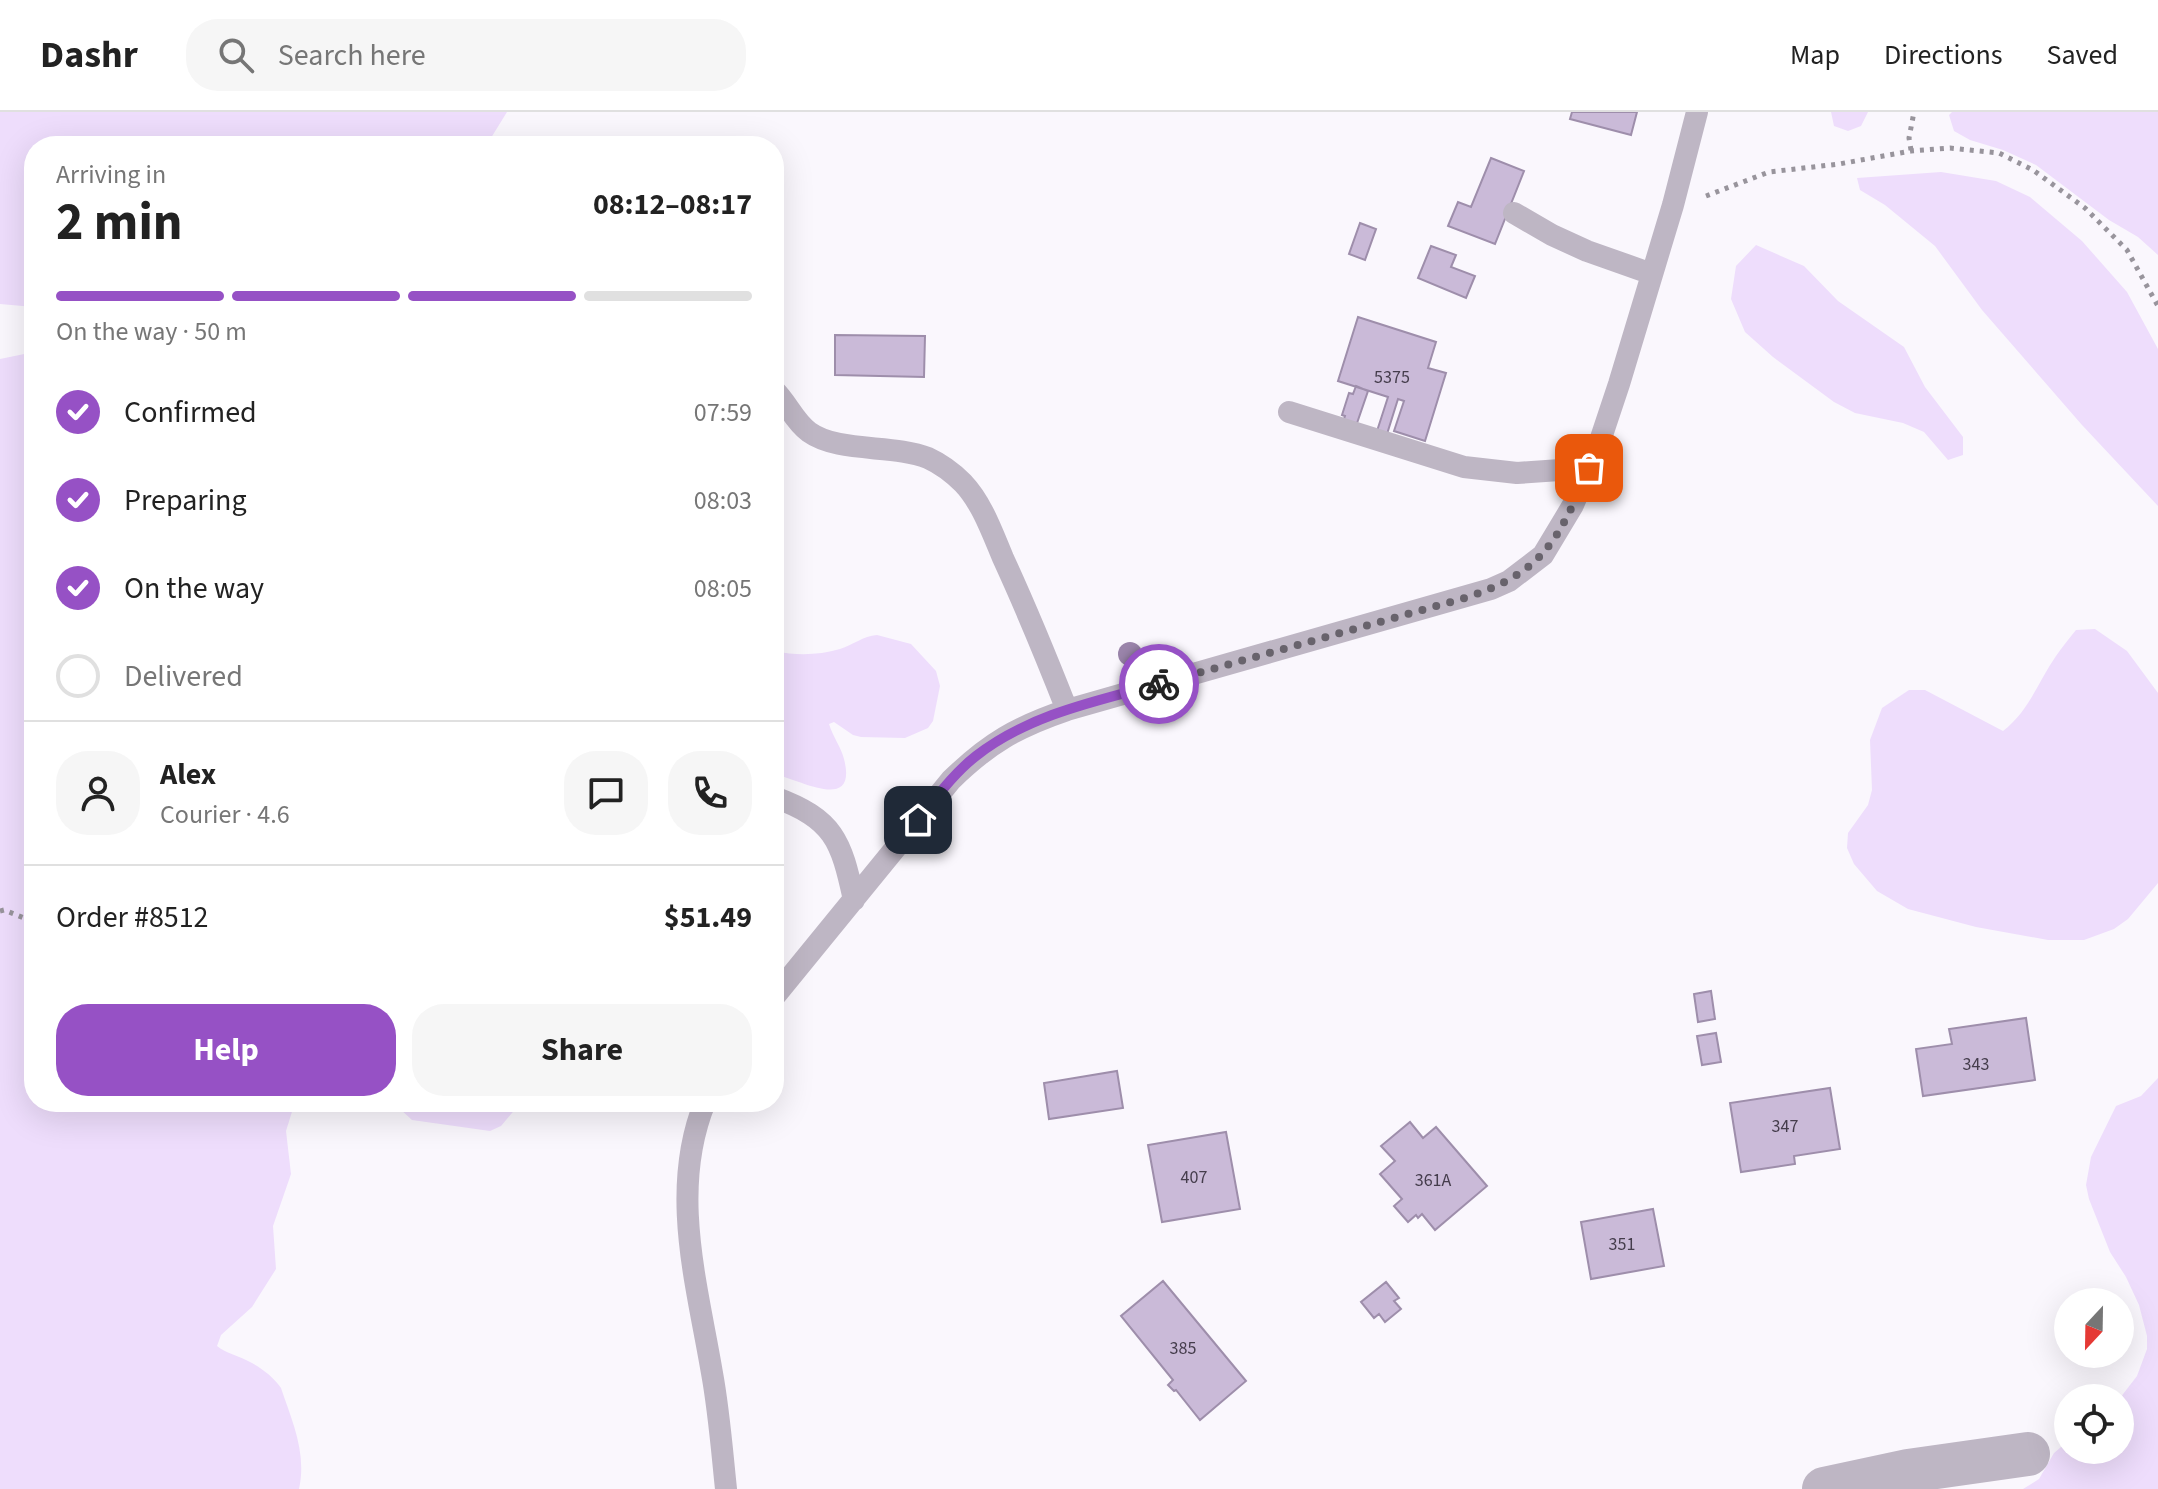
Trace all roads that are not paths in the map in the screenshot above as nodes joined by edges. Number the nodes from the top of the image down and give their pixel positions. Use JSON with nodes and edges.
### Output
{"nodes":[{"id":1,"x":1697,"y":112,"type":"edge"},
{"id":2,"x":1514,"y":213,"type":"dead end"},
{"id":3,"x":1652,"y":274,"type":"junction"},
{"id":4,"x":784,"y":402,"type":"edge"},
{"id":5,"x":1289,"y":412,"type":"dead end"},
{"id":6,"x":1589,"y":468,"type":"junction"},
{"id":7,"x":1067,"y":710,"type":"junction"},
{"id":8,"x":784,"y":801,"type":"edge"},
{"id":9,"x":854,"y":900,"type":"junction"},
{"id":10,"x":784,"y":985,"type":"edge"},
{"id":11,"x":701,"y":1112,"type":"edge"},
{"id":12,"x":2028,"y":1454,"type":"dead end"},
{"id":13,"x":726,"y":1489,"type":"edge"},
{"id":14,"x":1824,"y":1489,"type":"edge"}],
"edges":[{"from":1,"to":3,"type":"lane"},
{"from":2,"to":3,"type":"lane"},
{"from":3,"to":6,"type":"lane"},
{"from":4,"to":7,"type":"lane"},
{"from":5,"to":6,"type":"lane"},
{"from":6,"to":7,"type":"lane"},
{"from":7,"to":9,"type":"lane"},
{"from":8,"to":9,"type":"lane"},
{"from":9,"to":10,"type":"lane"},
{"from":11,"to":13,"type":"lane"},
{"from":12,"to":14,"type":"street"}]}
